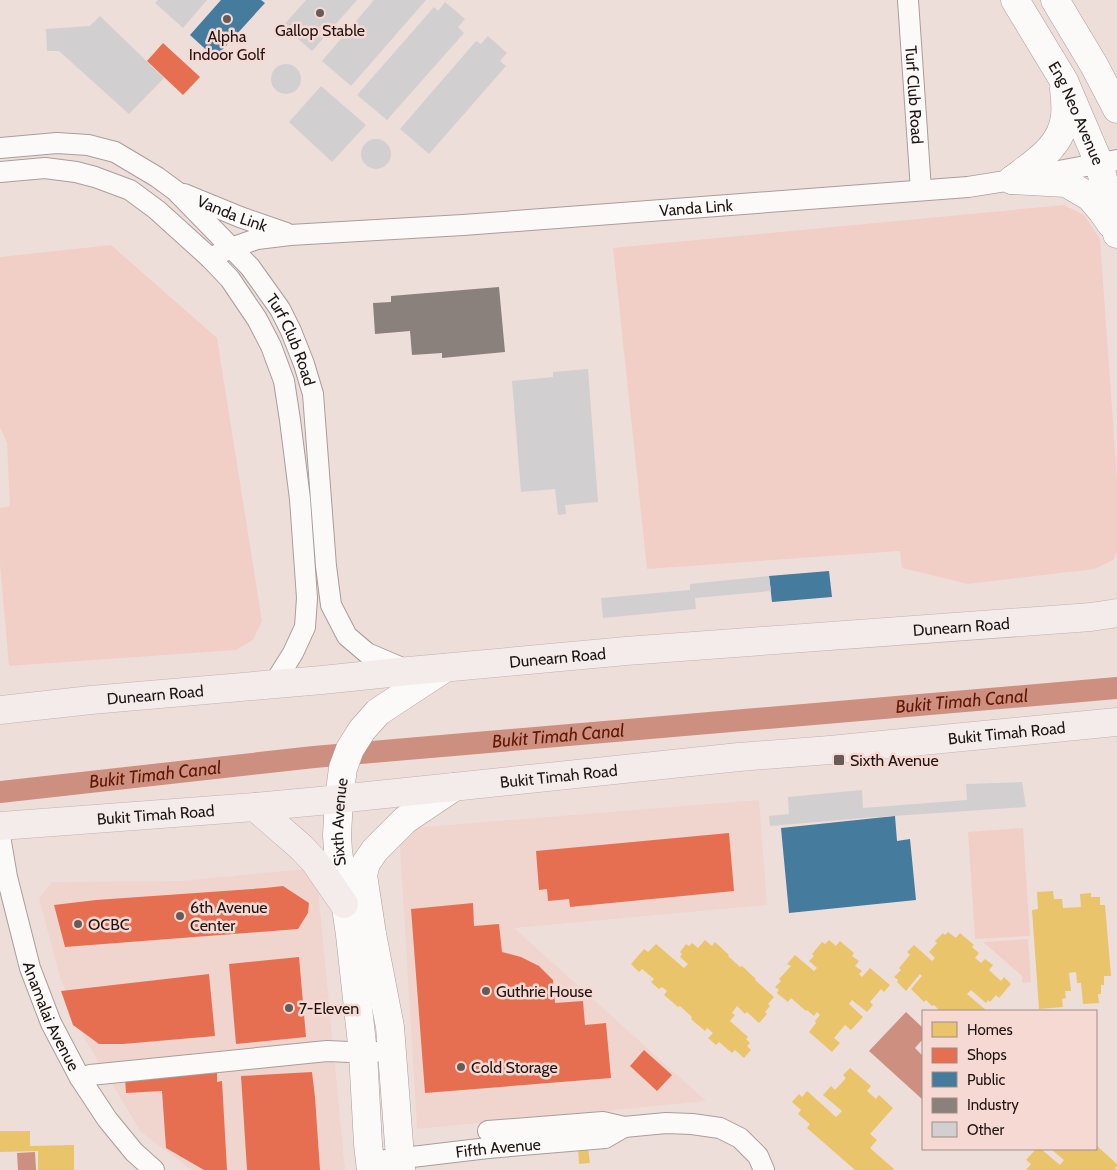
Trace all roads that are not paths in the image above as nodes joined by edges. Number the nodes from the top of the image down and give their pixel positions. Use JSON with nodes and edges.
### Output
{"nodes":[{"id":1,"x":908,"y":0,"type":"edge"},
{"id":2,"x":1015,"y":0,"type":"edge"},
{"id":3,"x":1055,"y":0,"type":"edge"},
{"id":4,"x":1094,"y":65,"type":"junction"},
{"id":5,"x":1117,"y":80,"type":"edge"},
{"id":6,"x":1064,"y":81,"type":"junction"},
{"id":7,"x":1117,"y":109,"type":"edge"},
{"id":8,"x":0,"y":148,"type":"edge"},
{"id":9,"x":1108,"y":161,"type":"edge"},
{"id":10,"x":0,"y":172,"type":"edge"},
{"id":11,"x":1012,"y":180,"type":"junction"},
{"id":12,"x":921,"y":190,"type":"junction"},
{"id":13,"x":176,"y":191,"type":"junction"},
{"id":14,"x":1117,"y":234,"type":"edge"},
{"id":15,"x":290,"y":235,"type":"junction"},
{"id":16,"x":231,"y":248,"type":"junction"},
{"id":17,"x":210,"y":258,"type":"junction"},
{"id":18,"x":1109,"y":615,"type":"edge"},
{"id":19,"x":445,"y":668,"type":"junction"},
{"id":20,"x":409,"y":671,"type":"junction"},
{"id":21,"x":273,"y":684,"type":"junction"},
{"id":22,"x":0,"y":710,"type":"edge"},
{"id":23,"x":1117,"y":722,"type":"edge"},
{"id":24,"x":1088,"y":725,"type":"junction"},
{"id":25,"x":1117,"y":738,"type":"edge"},
{"id":26,"x":454,"y":786,"type":"junction"},
{"id":27,"x":339,"y":799,"type":"junction"},
{"id":28,"x":255,"y":807,"type":"junction"},
{"id":29,"x":0,"y":826,"type":"edge"},
{"id":30,"x":0,"y":836,"type":"edge"},
{"id":31,"x":344,"y":904,"type":"junction"},
{"id":32,"x":392,"y":1051,"type":"junction"},
{"id":33,"x":363,"y":1053,"type":"junction"},
{"id":34,"x":80,"y":1078,"type":"junction"},
{"id":35,"x":624,"y":1127,"type":"junction"},
{"id":36,"x":488,"y":1131,"type":"dead end"},
{"id":37,"x":400,"y":1156,"type":"edge"},
{"id":38,"x":370,"y":1159,"type":"edge"},
{"id":39,"x":154,"y":1170,"type":"edge"},
{"id":40,"x":764,"y":1170,"type":"edge"}],
"edges":[{"from":1,"to":12,"type":"street","name":"Turf Club Road"},
{"from":2,"to":6,"type":"main road","name":"Eng Neo Avenue"},
{"from":3,"to":4,"type":"main road"},
{"from":4,"to":5,"type":"main road"},
{"from":4,"to":7,"type":"main road"},
{"from":6,"to":9,"type":"main road","name":"Eng Neo Avenue"},
{"from":6,"to":11,"type":"main road"},
{"from":8,"to":13,"type":"street","name":"Turf Club Road"},
{"from":9,"to":11,"type":"street","name":"Vanda Link"},
{"from":9,"to":14,"type":"main road","name":"Eng Neo Avenue"},
{"from":10,"to":17,"type":"street","name":"Turf Club Road"},
{"from":11,"to":12,"type":"street","name":"Vanda Link"},
{"from":11,"to":14,"type":"main road"},
{"from":12,"to":15,"type":"street","name":"Vanda Link"},
{"from":13,"to":15,"type":"street","name":"Vanda Link"},
{"from":13,"to":16,"type":"street","name":"Turf Club Road"},
{"from":15,"to":16,"type":"street","name":"Vanda Link"},
{"from":16,"to":17,"type":"street","name":"Vanda Link"},
{"from":16,"to":20,"type":"street","name":"Turf Club Road"},
{"from":17,"to":21,"type":"street","name":"Turf Club Road"},
{"from":18,"to":19,"type":"highway","name":"Dunearn Road"},
{"from":19,"to":20,"type":"highway","name":"Dunearn Road"},
{"from":19,"to":27,"type":"main road","name":"Sixth Avenue"},
{"from":20,"to":21,"type":"highway","name":"Dunearn Road"},
{"from":21,"to":22,"type":"highway","name":"Dunearn Road"},
{"from":23,"to":24,"type":"highway","name":"Bukit Timah Road"},
{"from":24,"to":25,"type":"street"},
{"from":24,"to":26,"type":"highway","name":"Bukit Timah Road"},
{"from":26,"to":27,"type":"highway","name":"Bukit Timah Road"},
{"from":26,"to":32,"type":"main road","name":"Sixth Avenue"},
{"from":27,"to":28,"type":"highway","name":"Bukit Timah Road"},
{"from":27,"to":31,"type":"main road","name":"Sixth Avenue"},
{"from":28,"to":29,"type":"highway","name":"Bukit Timah Road"},
{"from":28,"to":31,"type":"highway"},
{"from":30,"to":34,"type":"street","name":"Anamalai Avenue"},
{"from":31,"to":33,"type":"main road","name":"Sixth Avenue"},
{"from":32,"to":33,"type":"street"},
{"from":32,"to":37,"type":"main road","name":"Sixth Avenue"},
{"from":33,"to":34,"type":"street"},
{"from":33,"to":38,"type":"main road","name":"Sixth Avenue"},
{"from":34,"to":39,"type":"street","name":"Anamalai Avenue"},
{"from":35,"to":36,"type":"street","name":"Fifth Avenue"},
{"from":35,"to":37,"type":"street","name":"Fifth Avenue"},
{"from":35,"to":40,"type":"street","name":"Fifth Avenue"},
{"from":37,"to":38,"type":"street","name":"Fifth Avenue"}]}
